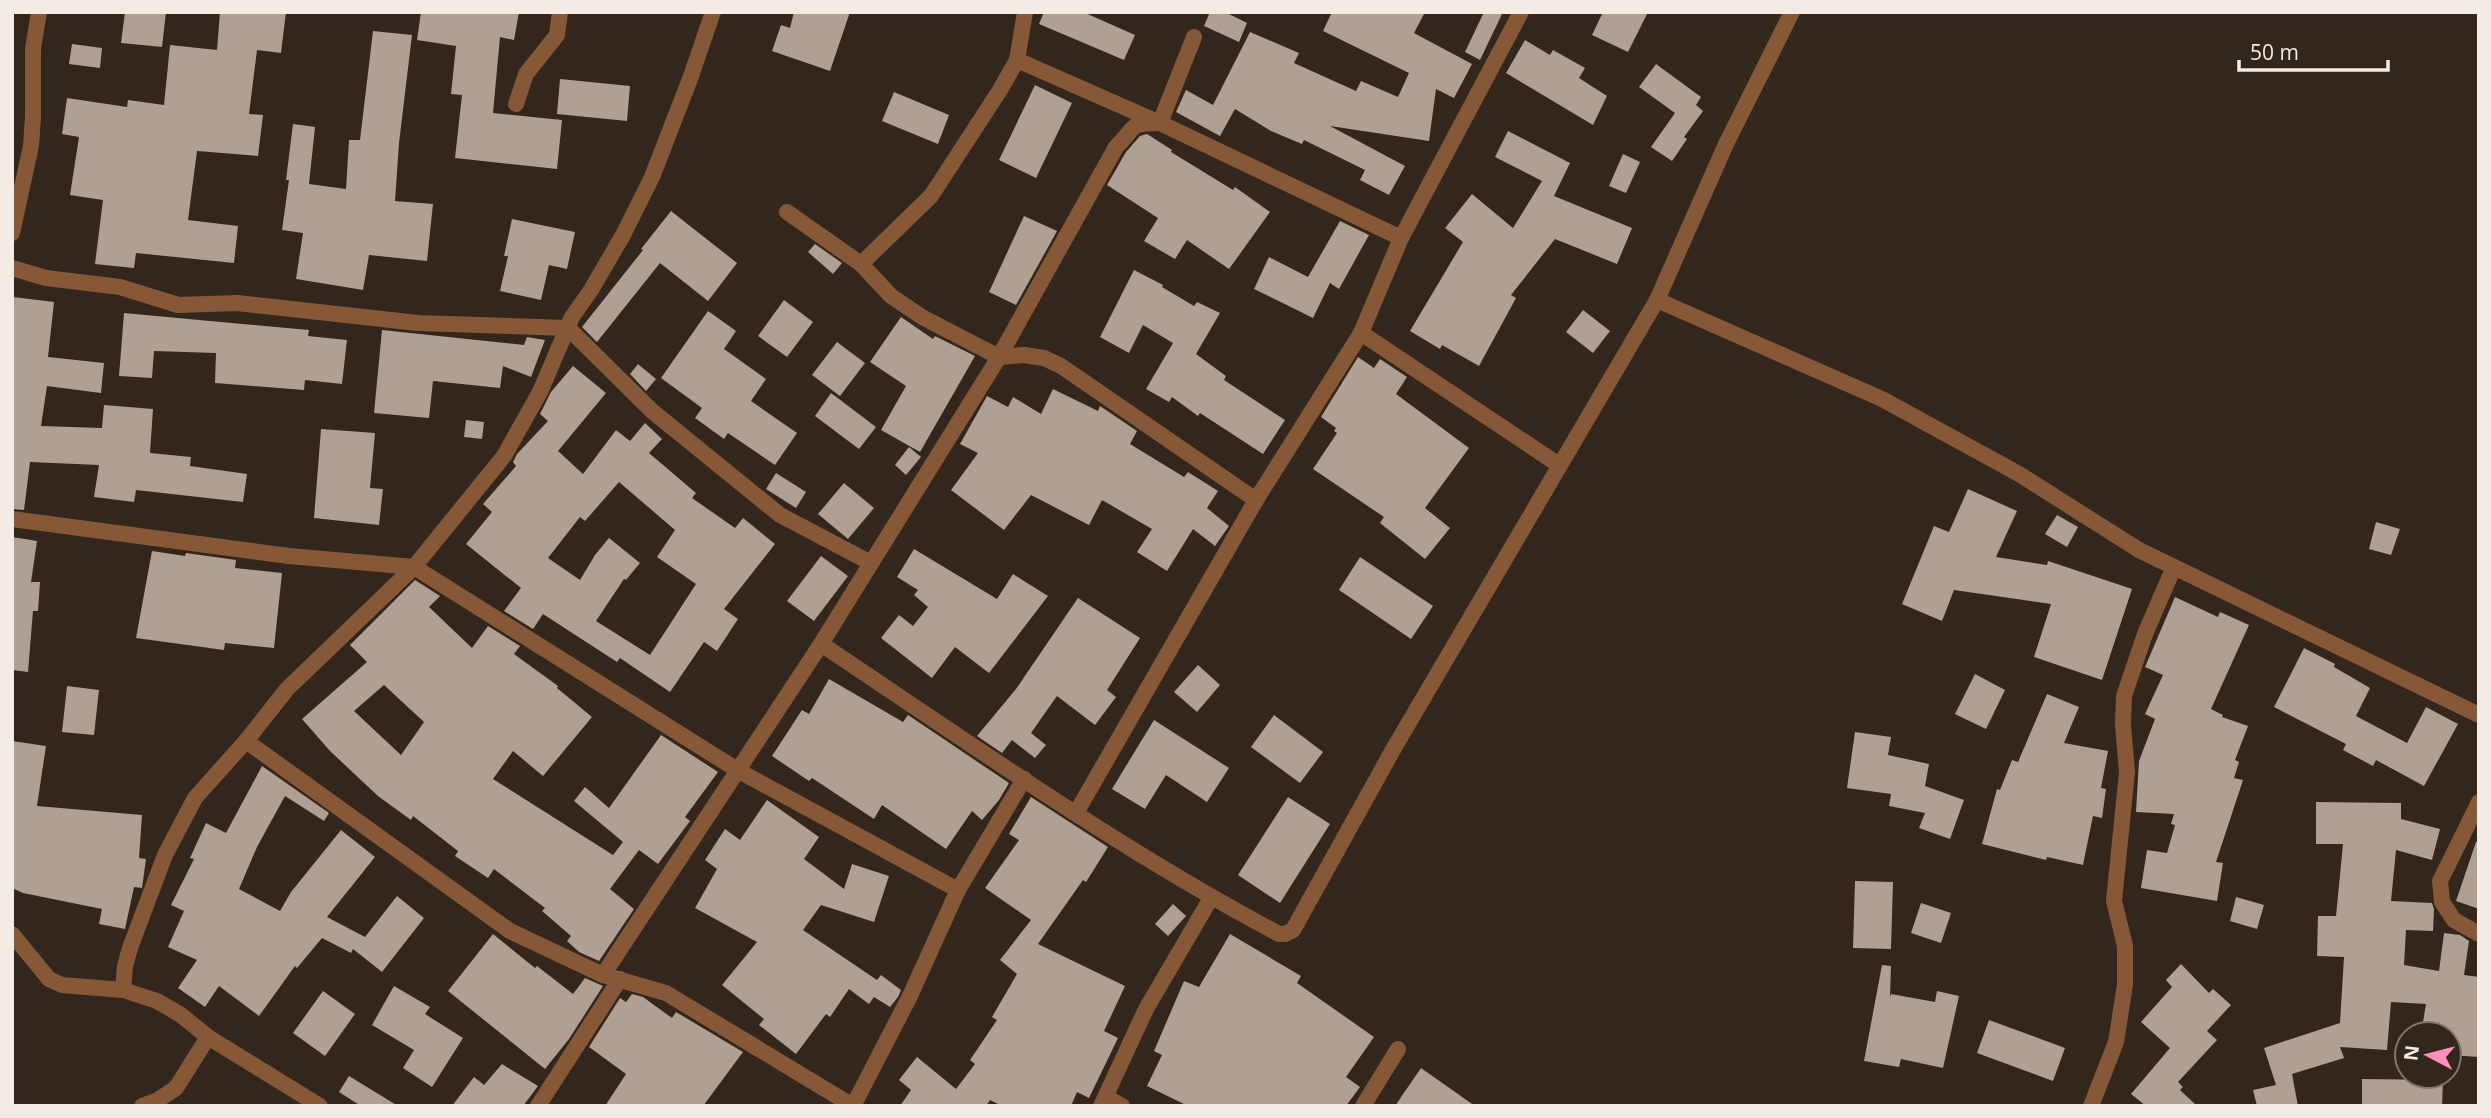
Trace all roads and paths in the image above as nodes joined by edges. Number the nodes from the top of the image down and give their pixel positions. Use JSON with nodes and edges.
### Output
{"nodes":[{"id":1,"x":39,"y":12,"type":"edge"},
{"id":2,"x":560,"y":12,"type":"edge"},
{"id":3,"x":713,"y":12,"type":"edge"},
{"id":4,"x":1025,"y":12,"type":"edge"},
{"id":5,"x":1521,"y":12,"type":"edge"},
{"id":6,"x":1793,"y":12,"type":"edge"},
{"id":7,"x":1194,"y":37,"type":"dead end"},
{"id":8,"x":1017,"y":60,"type":"junction"},
{"id":9,"x":516,"y":104,"type":"dead end"},
{"id":10,"x":1160,"y":123,"type":"junction"},
{"id":11,"x":788,"y":212,"type":"dead end"},
{"id":12,"x":12,"y":233,"type":"edge"},
{"id":13,"x":1401,"y":238,"type":"junction"},
{"id":14,"x":861,"y":264,"type":"junction"},
{"id":15,"x":12,"y":268,"type":"edge"},
{"id":16,"x":1657,"y":300,"type":"junction"},
{"id":17,"x":568,"y":328,"type":"junction"},
{"id":18,"x":1361,"y":333,"type":"junction"},
{"id":19,"x":999,"y":357,"type":"junction"},
{"id":20,"x":1559,"y":465,"type":"junction"},
{"id":21,"x":1256,"y":500,"type":"junction"},
{"id":22,"x":12,"y":519,"type":"edge"},
{"id":23,"x":871,"y":563,"type":"junction"},
{"id":24,"x":414,"y":567,"type":"junction"},
{"id":25,"x":2174,"y":567,"type":"junction"},
{"id":26,"x":821,"y":644,"type":"junction"},
{"id":27,"x":2479,"y":715,"type":"edge"},
{"id":28,"x":246,"y":741,"type":"junction"},
{"id":29,"x":739,"y":771,"type":"junction"},
{"id":30,"x":1024,"y":779,"type":"junction"},
{"id":31,"x":2479,"y":802,"type":"edge"},
{"id":32,"x":1076,"y":813,"type":"junction"},
{"id":33,"x":958,"y":890,"type":"junction"},
{"id":34,"x":1211,"y":898,"type":"junction"},
{"id":35,"x":12,"y":934,"type":"edge"},
{"id":36,"x":2479,"y":934,"type":"edge"},
{"id":37,"x":603,"y":975,"type":"junction"},
{"id":38,"x":620,"y":979,"type":"junction"},
{"id":39,"x":123,"y":990,"type":"junction"},
{"id":40,"x":208,"y":1037,"type":"junction"},
{"id":41,"x":1398,"y":1049,"type":"dead end"},
{"id":42,"x":1103,"y":1101,"type":"edge"},
{"id":43,"x":142,"y":1106,"type":"edge"},
{"id":44,"x":320,"y":1106,"type":"edge"},
{"id":45,"x":538,"y":1106,"type":"edge"},
{"id":46,"x":853,"y":1106,"type":"edge"},
{"id":47,"x":1122,"y":1106,"type":"edge"},
{"id":48,"x":1363,"y":1106,"type":"edge"},
{"id":49,"x":2091,"y":1106,"type":"edge"}],
"edges":[{"from":1,"to":12,"type":"street"},
{"from":2,"to":9,"type":"street"},
{"from":3,"to":17,"type":"street"},
{"from":4,"to":8,"type":"street"},
{"from":5,"to":13,"type":"street"},
{"from":6,"to":16,"type":"street"},
{"from":7,"to":10,"type":"street"},
{"from":8,"to":10,"type":"street"},
{"from":8,"to":14,"type":"street"},
{"from":10,"to":13,"type":"street"},
{"from":10,"to":19,"type":"street"},
{"from":11,"to":14,"type":"street"},
{"from":13,"to":18,"type":"street"},
{"from":14,"to":19,"type":"street"},
{"from":15,"to":17,"type":"street"},
{"from":16,"to":20,"type":"street"},
{"from":16,"to":25,"type":"street"},
{"from":17,"to":23,"type":"street"},
{"from":17,"to":24,"type":"street"},
{"from":18,"to":20,"type":"street"},
{"from":18,"to":21,"type":"street"},
{"from":19,"to":21,"type":"street"},
{"from":19,"to":23,"type":"street"},
{"from":20,"to":34,"type":"street"},
{"from":21,"to":32,"type":"street"},
{"from":22,"to":24,"type":"street"},
{"from":23,"to":26,"type":"street"},
{"from":24,"to":28,"type":"street"},
{"from":24,"to":29,"type":"street"},
{"from":25,"to":27,"type":"street"},
{"from":25,"to":49,"type":"street"},
{"from":26,"to":29,"type":"street"},
{"from":26,"to":30,"type":"street"},
{"from":28,"to":37,"type":"street"},
{"from":28,"to":39,"type":"street"},
{"from":29,"to":33,"type":"street"},
{"from":29,"to":37,"type":"street"},
{"from":30,"to":32,"type":"street"},
{"from":30,"to":33,"type":"street"},
{"from":31,"to":36,"type":"street"},
{"from":32,"to":34,"type":"street"},
{"from":33,"to":46,"type":"street"},
{"from":34,"to":42,"type":"street"},
{"from":35,"to":39,"type":"street"},
{"from":37,"to":38,"type":"street"},
{"from":38,"to":45,"type":"street"},
{"from":38,"to":46,"type":"street"},
{"from":39,"to":40,"type":"street"},
{"from":40,"to":43,"type":"street"},
{"from":40,"to":44,"type":"street"},
{"from":41,"to":48,"type":"street"},
{"from":42,"to":47,"type":"street"}]}
